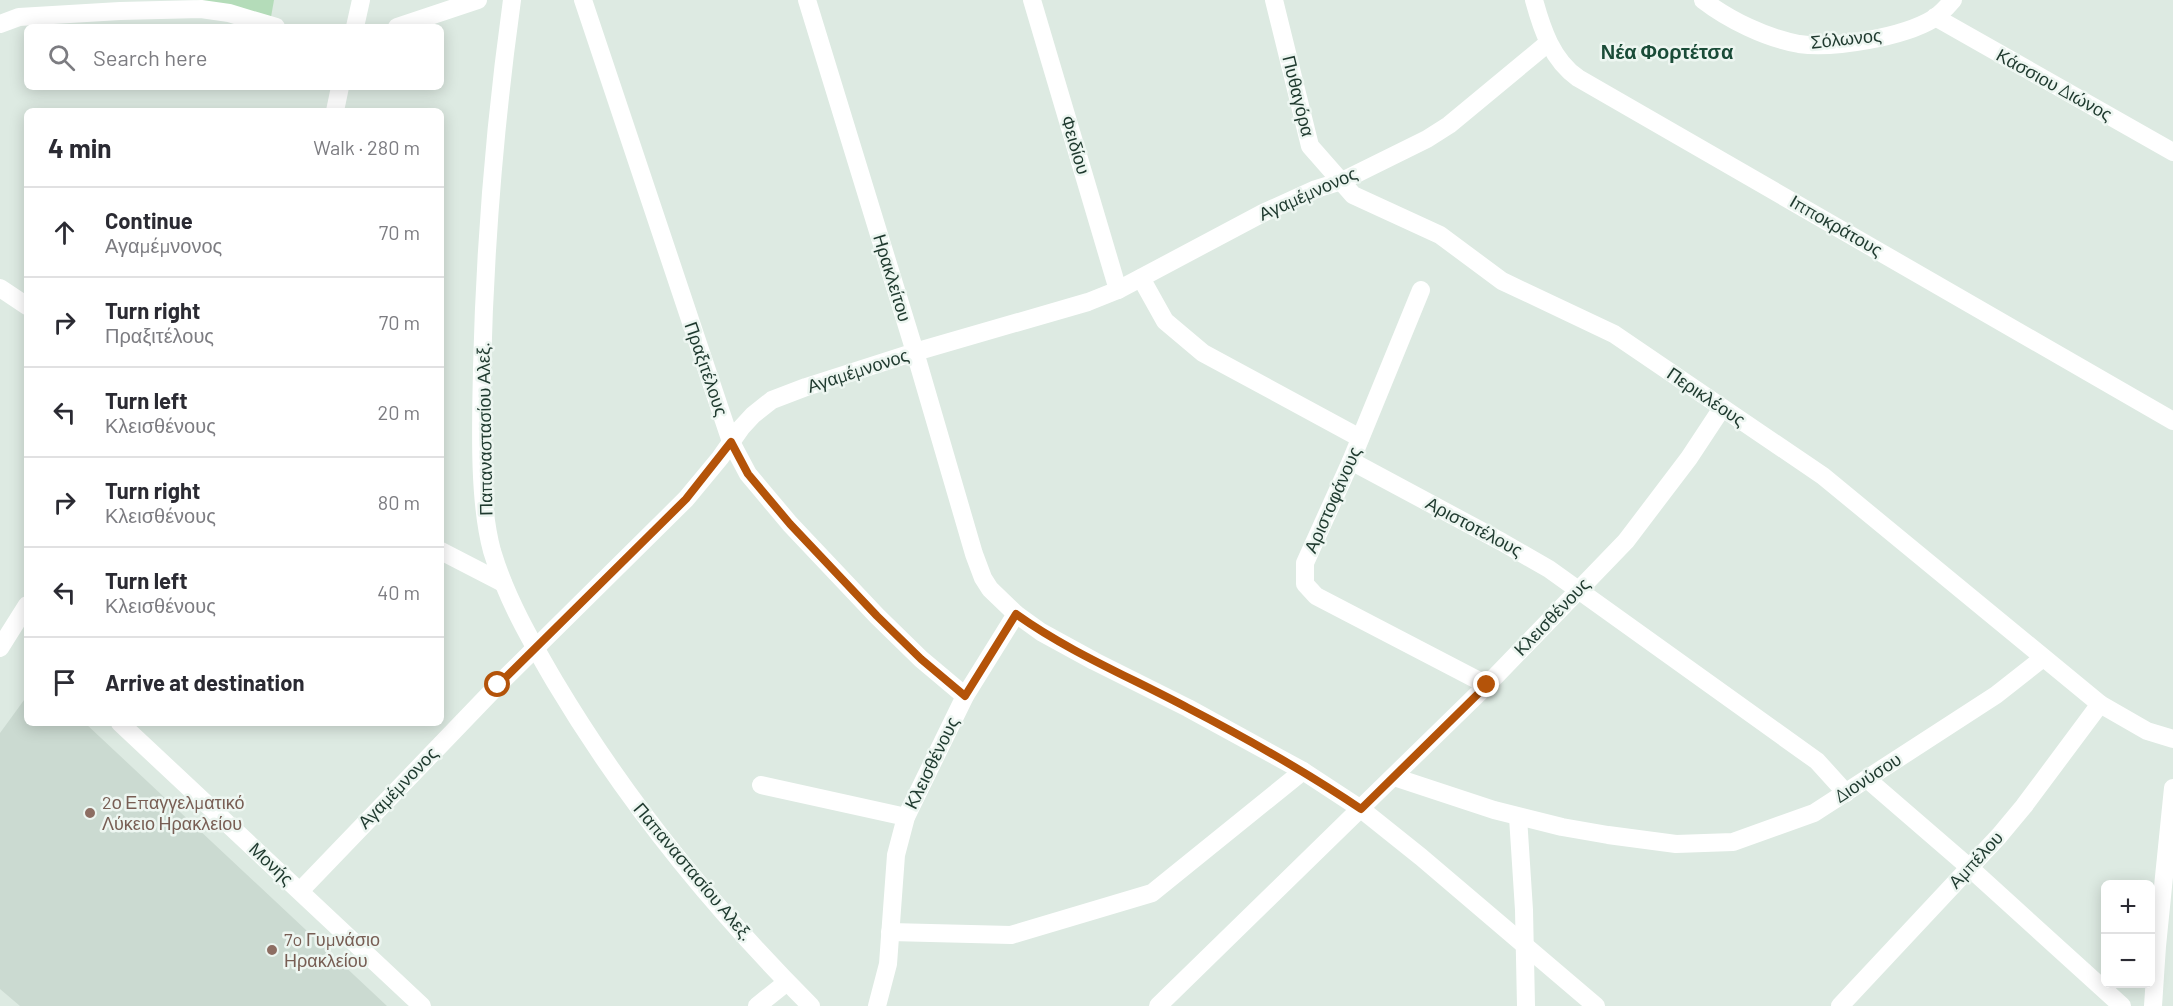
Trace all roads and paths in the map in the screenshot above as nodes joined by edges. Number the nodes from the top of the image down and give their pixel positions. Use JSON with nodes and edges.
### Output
{"nodes":[{"id":1,"x":361,"y":0,"type":"edge"},
{"id":2,"x":478,"y":0,"type":"edge"},
{"id":3,"x":512,"y":0,"type":"edge"},
{"id":4,"x":583,"y":0,"type":"edge"},
{"id":5,"x":807,"y":0,"type":"edge"},
{"id":6,"x":1032,"y":0,"type":"edge"},
{"id":7,"x":1274,"y":0,"type":"edge"},
{"id":8,"x":1534,"y":0,"type":"edge"},
{"id":9,"x":1703,"y":0,"type":"edge"},
{"id":10,"x":1953,"y":0,"type":"edge"},
{"id":11,"x":1935,"y":17,"type":"junction"},
{"id":12,"x":0,"y":24,"type":"edge"},
{"id":13,"x":266,"y":24,"type":"edge"},
{"id":14,"x":355,"y":24,"type":"edge"},
{"id":15,"x":406,"y":24,"type":"edge"},
{"id":16,"x":1548,"y":43,"type":"junction"},
{"id":17,"x":339,"y":90,"type":"edge"},
{"id":18,"x":336,"y":108,"type":"edge"},
{"id":19,"x":2173,"y":152,"type":"edge"},
{"id":20,"x":1342,"y":181,"type":"junction"},
{"id":21,"x":1141,"y":278,"type":"junction"},
{"id":22,"x":0,"y":288,"type":"edge"},
{"id":23,"x":1118,"y":290,"type":"junction"},
{"id":24,"x":1421,"y":290,"type":"dead end"},
{"id":25,"x":24,"y":304,"type":"edge"},
{"id":26,"x":915,"y":352,"type":"junction"},
{"id":27,"x":1722,"y":408,"type":"junction"},
{"id":28,"x":2173,"y":421,"type":"edge"},
{"id":29,"x":1359,"y":438,"type":"junction"},
{"id":30,"x":731,"y":442,"type":"junction"},
{"id":31,"x":1350,"y":461,"type":"junction"},
{"id":32,"x":444,"y":552,"type":"edge"},
{"id":33,"x":503,"y":583,"type":"junction"},
{"id":34,"x":1578,"y":588,"type":"junction"},
{"id":35,"x":1593,"y":600,"type":"joint"},
{"id":36,"x":1016,"y":614,"type":"junction"},
{"id":37,"x":21,"y":631,"type":"edge"},
{"id":38,"x":0,"y":648,"type":"edge"},
{"id":39,"x":536,"y":649,"type":"junction"},
{"id":40,"x":2043,"y":658,"type":"junction"},
{"id":41,"x":1487,"y":685,"type":"junction"},
{"id":42,"x":965,"y":696,"type":"junction"},
{"id":43,"x":2100,"y":704,"type":"junction"},
{"id":44,"x":123,"y":726,"type":"edge"},
{"id":45,"x":2173,"y":739,"type":"edge"},
{"id":46,"x":1304,"y":771,"type":"junction"},
{"id":47,"x":1394,"y":777,"type":"junction"},
{"id":48,"x":1867,"y":779,"type":"junction"},
{"id":49,"x":761,"y":785,"type":"dead end"},
{"id":50,"x":2173,"y":788,"type":"edge"},
{"id":51,"x":1846,"y":793,"type":"junction"},
{"id":52,"x":1361,"y":809,"type":"junction"},
{"id":53,"x":906,"y":817,"type":"junction"},
{"id":54,"x":1518,"y":817,"type":"junction"},
{"id":55,"x":1970,"y":868,"type":"junction"},
{"id":56,"x":300,"y":891,"type":"junction"},
{"id":57,"x":890,"y":932,"type":"junction"},
{"id":58,"x":1525,"y":944,"type":"junction"},
{"id":59,"x":787,"y":982,"type":"junction"},
{"id":60,"x":422,"y":1006,"type":"edge"},
{"id":61,"x":757,"y":1006,"type":"edge"},
{"id":62,"x":811,"y":1006,"type":"edge"},
{"id":63,"x":877,"y":1006,"type":"edge"},
{"id":64,"x":1158,"y":1006,"type":"edge"},
{"id":65,"x":1526,"y":1006,"type":"edge"},
{"id":66,"x":1596,"y":1006,"type":"edge"},
{"id":67,"x":1840,"y":1006,"type":"edge"},
{"id":68,"x":2122,"y":1006,"type":"edge"},
{"id":69,"x":2153,"y":1006,"type":"edge"}],
"edges":[{"from":1,"to":14,"type":"street"},
{"from":2,"to":15,"type":"street"},
{"from":3,"to":33,"type":"street","name":"Παπαναστασίου Αλεξ."},
{"from":4,"to":30,"type":"street","name":"Πραξιτέλους"},
{"from":5,"to":26,"type":"street","name":"Ηρακλείτου"},
{"from":6,"to":23,"type":"street","name":"Φειδίου"},
{"from":7,"to":20,"type":"street","name":"Πυθαγόρα"},
{"from":8,"to":16,"type":"street","name":"Ιπποκράτους"},
{"from":9,"to":11,"type":"street","name":"Σόλωνος"},
{"from":10,"to":11,"type":"street","name":"Σόλωνος"},
{"from":11,"to":19,"type":"street","name":"Κάσσιου Διώνος"},
{"from":12,"to":13,"type":"street"},
{"from":16,"to":20,"type":"street","name":"Αγαμέμνονος"},
{"from":16,"to":28,"type":"street","name":"Ιπποκράτους"},
{"from":17,"to":18,"type":"street"},
{"from":20,"to":21,"type":"street","name":"Αγαμέμνονος"},
{"from":20,"to":27,"type":"street","name":"Περικλέους"},
{"from":21,"to":23,"type":"street","name":"Αγαμέμνονος"},
{"from":21,"to":29,"type":"street"},
{"from":22,"to":25,"type":"street"},
{"from":23,"to":26,"type":"street","name":"Αγαμέμνονος"},
{"from":24,"to":29,"type":"street","name":"Αριστοφάνους"},
{"from":26,"to":30,"type":"street","name":"Αγαμέμνονος"},
{"from":26,"to":36,"type":"street","name":"Ηρακλείτου"},
{"from":27,"to":34,"type":"street","name":"Κλεισθένους"},
{"from":27,"to":40,"type":"street","name":"Περικλέους"},
{"from":29,"to":31,"type":"street","name":"Αριστοφάνους"},
{"from":30,"to":39,"type":"street","name":"Αγαμέμνονος"},
{"from":30,"to":42,"type":"street","name":"Πραξιτέλους"},
{"from":31,"to":34,"type":"street","name":"Αριστοτέλους"},
{"from":31,"to":41,"type":"street","name":"Αριστοφάνους"},
{"from":32,"to":33,"type":"street"},
{"from":33,"to":39,"type":"street","name":"Παπαναστασίου Αλεξ."},
{"from":34,"to":35,"type":"street","name":"Αριστοτέλους"},
{"from":34,"to":41,"type":"street","name":"Κλεισθένους"},
{"from":35,"to":51,"type":"street","name":"Κλεισθένους"},
{"from":36,"to":42,"type":"street","name":"Κλεισθένους"},
{"from":36,"to":46,"type":"street"},
{"from":37,"to":38,"type":"street"},
{"from":39,"to":56,"type":"street","name":"Αγαμέμνονος"},
{"from":39,"to":59,"type":"street","name":"Παπαναστασίου Αλεξ."},
{"from":40,"to":43,"type":"street"},
{"from":40,"to":48,"type":"street","name":"Διονύσου"},
{"from":41,"to":47,"type":"street","name":"Κλεισθένους"},
{"from":42,"to":53,"type":"street","name":"Κλεισθένους"},
{"from":43,"to":45,"type":"street"},
{"from":43,"to":55,"type":"street","name":"Αμπέλου"},
{"from":44,"to":56,"type":"street","name":"Μονής"},
{"from":46,"to":52,"type":"street"},
{"from":46,"to":57,"type":"street"},
{"from":47,"to":52,"type":"street","name":"Κλεισθένους"},
{"from":47,"to":54,"type":"street","name":"Διονύσου"},
{"from":48,"to":51,"type":"street","name":"Διονύσου"},
{"from":48,"to":55,"type":"street"},
{"from":49,"to":53,"type":"street"},
{"from":50,"to":69,"type":"street"},
{"from":51,"to":54,"type":"street","name":"Διονύσου"},
{"from":52,"to":58,"type":"street"},
{"from":52,"to":64,"type":"street","name":"Κλεισθένους"},
{"from":53,"to":57,"type":"street","name":"Κλεισθένους"},
{"from":54,"to":58,"type":"street"},
{"from":55,"to":67,"type":"street","name":"Αμπέλου"},
{"from":55,"to":68,"type":"street"},
{"from":56,"to":60,"type":"street","name":"Μονής"},
{"from":57,"to":63,"type":"street","name":"Κλεισθένους"},
{"from":58,"to":65,"type":"street"},
{"from":58,"to":66,"type":"street"},
{"from":59,"to":61,"type":"street"},
{"from":59,"to":62,"type":"street","name":"Παπαναστασίου Αλεξ."}]}
